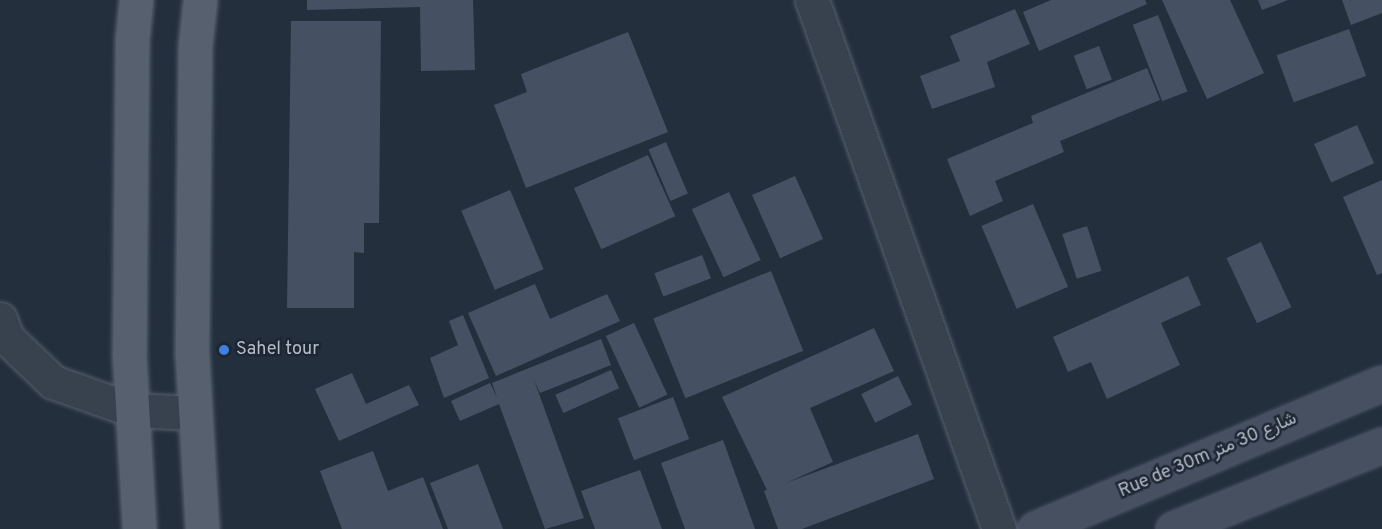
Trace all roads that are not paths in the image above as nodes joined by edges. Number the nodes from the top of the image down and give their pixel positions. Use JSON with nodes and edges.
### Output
{"nodes":[{"id":1,"x":136,"y":0,"type":"edge"},
{"id":2,"x":200,"y":0,"type":"edge"},
{"id":3,"x":812,"y":0,"type":"edge"},
{"id":4,"x":0,"y":319,"type":"edge"},
{"id":5,"x":1382,"y":383,"type":"edge"},
{"id":6,"x":132,"y":410,"type":"junction"},
{"id":7,"x":195,"y":413,"type":"junction"},
{"id":8,"x":1382,"y":445,"type":"edge"},
{"id":9,"x":139,"y":529,"type":"edge"},
{"id":10,"x":202,"y":529,"type":"edge"},
{"id":11,"x":999,"y":529,"type":"edge"},
{"id":12,"x":1035,"y":529,"type":"edge"},
{"id":13,"x":1173,"y":529,"type":"edge"}],
"edges":[{"from":1,"to":6,"type":"main road"},
{"from":2,"to":7,"type":"main road"},
{"from":3,"to":11,"type":"street"},
{"from":4,"to":6,"type":"street"},
{"from":5,"to":12,"type":"street","name":"Rue de 30m شارع 30 متر"},
{"from":6,"to":7,"type":"street"},
{"from":6,"to":9,"type":"main road"},
{"from":7,"to":10,"type":"main road"},
{"from":8,"to":13,"type":"street"}]}
